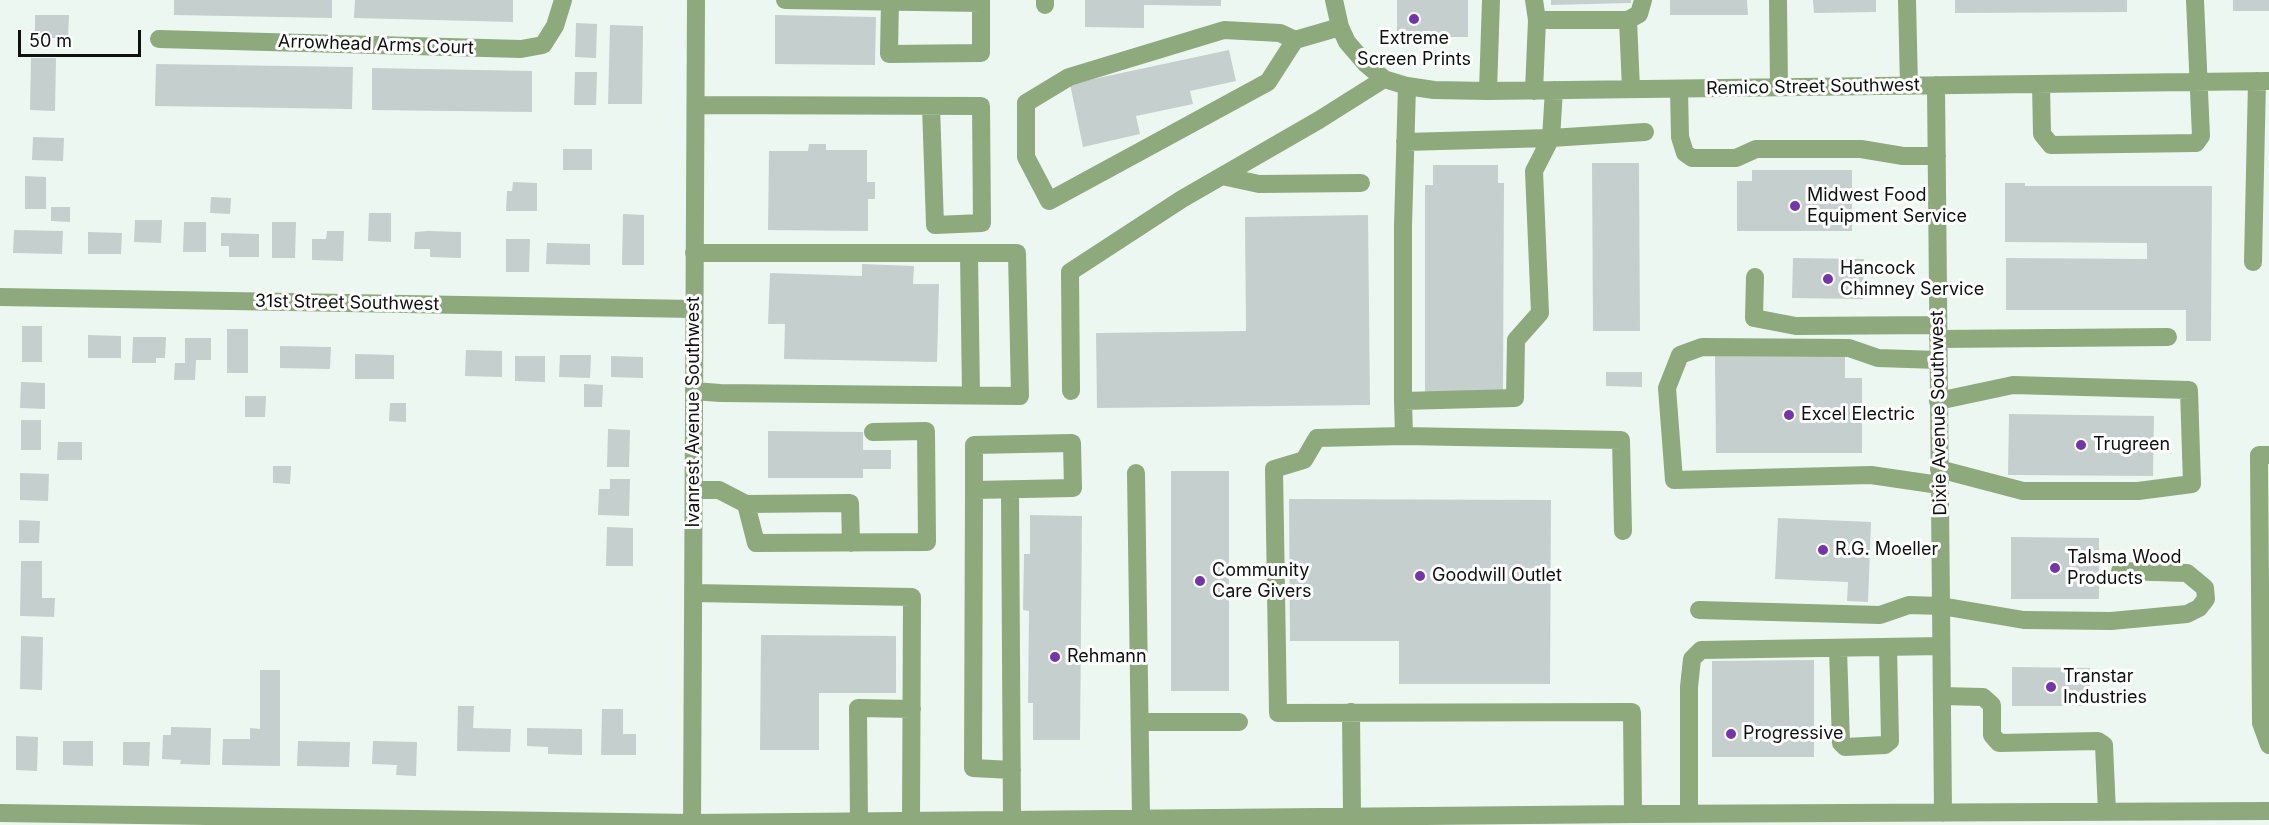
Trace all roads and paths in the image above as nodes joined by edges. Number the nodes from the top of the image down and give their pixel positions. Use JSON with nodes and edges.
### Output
{"nodes":[{"id":1,"x":563,"y":0,"type":"edge"},
{"id":2,"x":696,"y":0,"type":"edge"},
{"id":3,"x":785,"y":0,"type":"edge"},
{"id":4,"x":1335,"y":0,"type":"edge"},
{"id":5,"x":1491,"y":0,"type":"edge"},
{"id":6,"x":1534,"y":0,"type":"edge"},
{"id":7,"x":1643,"y":0,"type":"edge"},
{"id":8,"x":1778,"y":0,"type":"edge"},
{"id":9,"x":1907,"y":0,"type":"edge"},
{"id":10,"x":2195,"y":0,"type":"edge"},
{"id":11,"x":890,"y":1,"type":"edge"},
{"id":12,"x":981,"y":2,"type":"edge"},
{"id":13,"x":1537,"y":20,"type":"junction"},
{"id":14,"x":1628,"y":20,"type":"junction"},
{"id":15,"x":1340,"y":27,"type":"junction"},
{"id":16,"x":159,"y":39,"type":"dead end"},
{"id":17,"x":1295,"y":40,"type":"junction"},
{"id":18,"x":1384,"y":79,"type":"junction"},
{"id":19,"x":2197,"y":81,"type":"junction"},
{"id":20,"x":2263,"y":81,"type":"edge"},
{"id":21,"x":2041,"y":84,"type":"junction"},
{"id":22,"x":1936,"y":85,"type":"junction"},
{"id":23,"x":1407,"y":86,"type":"junction"},
{"id":24,"x":1909,"y":86,"type":"junction"},
{"id":25,"x":1779,"y":87,"type":"junction"},
{"id":26,"x":1631,"y":89,"type":"junction"},
{"id":27,"x":1679,"y":89,"type":"junction"},
{"id":28,"x":1554,"y":90,"type":"junction"},
{"id":29,"x":1488,"y":91,"type":"junction"},
{"id":30,"x":1534,"y":91,"type":"junction"},
{"id":31,"x":696,"y":105,"type":"junction"},
{"id":32,"x":931,"y":106,"type":"junction"},
{"id":33,"x":1645,"y":132,"type":"dead end"},
{"id":34,"x":1551,"y":138,"type":"junction"},
{"id":35,"x":1406,"y":142,"type":"junction"},
{"id":36,"x":1937,"y":156,"type":"junction"},
{"id":37,"x":1222,"y":176,"type":"junction"},
{"id":38,"x":1361,"y":183,"type":"dead end"},
{"id":39,"x":694,"y":253,"type":"junction"},
{"id":40,"x":969,"y":253,"type":"junction"},
{"id":41,"x":2253,"y":262,"type":"dead end"},
{"id":42,"x":1755,"y":277,"type":"dead end"},
{"id":43,"x":0,"y":297,"type":"edge"},
{"id":44,"x":694,"y":309,"type":"junction"},
{"id":45,"x":1938,"y":332,"type":"junction"},
{"id":46,"x":2168,"y":337,"type":"dead end"},
{"id":47,"x":1938,"y":360,"type":"junction"},
{"id":48,"x":1071,"y":391,"type":"dead end"},
{"id":49,"x":694,"y":392,"type":"junction"},
{"id":50,"x":971,"y":395,"type":"junction"},
{"id":51,"x":1403,"y":401,"type":"junction"},
{"id":52,"x":1938,"y":401,"type":"junction"},
{"id":53,"x":873,"y":432,"type":"dead end"},
{"id":54,"x":1404,"y":436,"type":"junction"},
{"id":55,"x":2269,"y":455,"type":"edge"},
{"id":56,"x":1136,"y":473,"type":"dead end"},
{"id":57,"x":1939,"y":477,"type":"junction"},
{"id":58,"x":1010,"y":489,"type":"junction"},
{"id":59,"x":694,"y":490,"type":"junction"},
{"id":60,"x":974,"y":490,"type":"junction"},
{"id":61,"x":746,"y":504,"type":"junction"},
{"id":62,"x":1623,"y":531,"type":"dead end"},
{"id":63,"x":851,"y":543,"type":"junction"},
{"id":64,"x":2120,"y":571,"type":"dead end"},
{"id":65,"x":693,"y":593,"type":"junction"},
{"id":66,"x":1941,"y":606,"type":"junction"},
{"id":67,"x":1699,"y":610,"type":"dead end"},
{"id":68,"x":1941,"y":646,"type":"junction"},
{"id":69,"x":1888,"y":647,"type":"junction"},
{"id":70,"x":1838,"y":648,"type":"junction"},
{"id":71,"x":1942,"y":696,"type":"junction"},
{"id":72,"x":912,"y":709,"type":"junction"},
{"id":73,"x":1351,"y":712,"type":"junction"},
{"id":74,"x":1140,"y":722,"type":"junction"},
{"id":75,"x":1239,"y":722,"type":"dead end"},
{"id":76,"x":2269,"y":745,"type":"edge"},
{"id":77,"x":1012,"y":770,"type":"junction"},
{"id":78,"x":2269,"y":811,"type":"edge"},
{"id":79,"x":0,"y":813,"type":"edge"},
{"id":80,"x":1633,"y":813,"type":"junction"},
{"id":81,"x":1689,"y":813,"type":"junction"},
{"id":82,"x":1943,"y":813,"type":"junction"},
{"id":83,"x":1352,"y":816,"type":"junction"},
{"id":84,"x":2103,"y":816,"type":"edge"},
{"id":85,"x":1141,"y":818,"type":"junction"},
{"id":86,"x":1712,"y":819,"type":"edge"},
{"id":87,"x":911,"y":820,"type":"junction"},
{"id":88,"x":1523,"y":820,"type":"edge"},
{"id":89,"x":195,"y":821,"type":"edge"},
{"id":90,"x":859,"y":821,"type":"junction"},
{"id":91,"x":1000,"y":822,"type":"edge"},
{"id":92,"x":692,"y":824,"type":"edge"}],
"edges":[{"from":1,"to":16,"type":"street","name":"Arrowhead Arms Court"},
{"from":2,"to":31,"type":"street","name":"Ivanrest Avenue Southwest"},
{"from":3,"to":11,"type":"street"},
{"from":4,"to":15,"type":"street"},
{"from":5,"to":29,"type":"street"},
{"from":6,"to":13,"type":"street"},
{"from":7,"to":14,"type":"street"},
{"from":8,"to":25,"type":"street"},
{"from":9,"to":24,"type":"street"},
{"from":10,"to":19,"type":"street"},
{"from":11,"to":12,"type":"street"},
{"from":11,"to":12,"type":"street"},
{"from":13,"to":14,"type":"street"},
{"from":13,"to":30,"type":"street"},
{"from":14,"to":26,"type":"street"},
{"from":15,"to":17,"type":"street"},
{"from":15,"to":18,"type":"street","name":"Remico Street Southwest"},
{"from":17,"to":17,"type":"street"},
{"from":18,"to":23,"type":"street","name":"Remico Street Southwest"},
{"from":18,"to":37,"type":"street"},
{"from":19,"to":20,"type":"street","name":"Remico Street Southwest"},
{"from":19,"to":21,"type":"street","name":"Remico Street Southwest"},
{"from":19,"to":21,"type":"street"},
{"from":20,"to":41,"type":"street"},
{"from":21,"to":22,"type":"street","name":"Remico Street Southwest"},
{"from":22,"to":24,"type":"street","name":"Remico Street Southwest"},
{"from":22,"to":36,"type":"street","name":"Dixie Avenue Southwest"},
{"from":23,"to":29,"type":"street","name":"Remico Street Southwest"},
{"from":23,"to":35,"type":"street"},
{"from":24,"to":25,"type":"street","name":"Remico Street Southwest"},
{"from":25,"to":27,"type":"street","name":"Remico Street Southwest"},
{"from":26,"to":27,"type":"street","name":"Remico Street Southwest"},
{"from":26,"to":28,"type":"street","name":"Remico Street Southwest"},
{"from":27,"to":36,"type":"street"},
{"from":28,"to":30,"type":"street","name":"Remico Street Southwest"},
{"from":28,"to":34,"type":"street"},
{"from":29,"to":30,"type":"street","name":"Remico Street Southwest"},
{"from":31,"to":32,"type":"street"},
{"from":31,"to":39,"type":"street","name":"Ivanrest Avenue Southwest"},
{"from":32,"to":32,"type":"street"},
{"from":33,"to":34,"type":"street"},
{"from":34,"to":35,"type":"street"},
{"from":34,"to":51,"type":"street"},
{"from":35,"to":51,"type":"street"},
{"from":36,"to":45,"type":"street","name":"Dixie Avenue Southwest"},
{"from":37,"to":38,"type":"street"},
{"from":37,"to":48,"type":"street"},
{"from":39,"to":40,"type":"street"},
{"from":39,"to":44,"type":"street","name":"Ivanrest Avenue Southwest"},
{"from":40,"to":50,"type":"street"},
{"from":40,"to":50,"type":"street"},
{"from":42,"to":45,"type":"street"},
{"from":43,"to":44,"type":"street","name":"31st Street Southwest"},
{"from":44,"to":49,"type":"street","name":"Ivanrest Avenue Southwest"},
{"from":45,"to":46,"type":"street"},
{"from":45,"to":47,"type":"street","name":"Dixie Avenue Southwest"},
{"from":47,"to":52,"type":"street","name":"Dixie Avenue Southwest"},
{"from":47,"to":57,"type":"street"},
{"from":49,"to":50,"type":"street"},
{"from":49,"to":59,"type":"street","name":"Ivanrest Avenue Southwest"},
{"from":51,"to":54,"type":"street"},
{"from":52,"to":57,"type":"street","name":"Dixie Avenue Southwest"},
{"from":52,"to":57,"type":"street"},
{"from":53,"to":63,"type":"street"},
{"from":54,"to":62,"type":"street"},
{"from":54,"to":73,"type":"street"},
{"from":55,"to":76,"type":"street"},
{"from":56,"to":74,"type":"street"},
{"from":57,"to":66,"type":"street","name":"Dixie Avenue Southwest"},
{"from":58,"to":60,"type":"street"},
{"from":58,"to":60,"type":"street"},
{"from":58,"to":77,"type":"street"},
{"from":59,"to":61,"type":"street"},
{"from":59,"to":65,"type":"street","name":"Ivanrest Avenue Southwest"},
{"from":60,"to":77,"type":"street"},
{"from":61,"to":63,"type":"street"},
{"from":61,"to":63,"type":"street"},
{"from":64,"to":66,"type":"street"},
{"from":65,"to":72,"type":"street"},
{"from":65,"to":92,"type":"street","name":"Ivanrest Avenue Southwest"},
{"from":66,"to":67,"type":"street"},
{"from":66,"to":68,"type":"street","name":"Dixie Avenue Southwest"},
{"from":68,"to":69,"type":"street"},
{"from":68,"to":71,"type":"street","name":"Dixie Avenue Southwest"},
{"from":69,"to":70,"type":"street"},
{"from":69,"to":70,"type":"street"},
{"from":70,"to":81,"type":"street"},
{"from":71,"to":82,"type":"street","name":"Dixie Avenue Southwest"},
{"from":71,"to":84,"type":"street"},
{"from":72,"to":87,"type":"street"},
{"from":72,"to":90,"type":"street"},
{"from":73,"to":80,"type":"street"},
{"from":73,"to":83,"type":"street"},
{"from":74,"to":75,"type":"street"},
{"from":74,"to":85,"type":"street"},
{"from":77,"to":91,"type":"street"},
{"from":78,"to":84,"type":"street"},
{"from":79,"to":89,"type":"street"},
{"from":80,"to":81,"type":"street"},
{"from":80,"to":88,"type":"street"},
{"from":81,"to":86,"type":"street"},
{"from":82,"to":84,"type":"street"},
{"from":82,"to":86,"type":"street"},
{"from":83,"to":85,"type":"street"},
{"from":83,"to":88,"type":"street"},
{"from":85,"to":91,"type":"street"},
{"from":87,"to":90,"type":"street"},
{"from":87,"to":91,"type":"street"},
{"from":89,"to":92,"type":"street"},
{"from":90,"to":92,"type":"street"}]}
